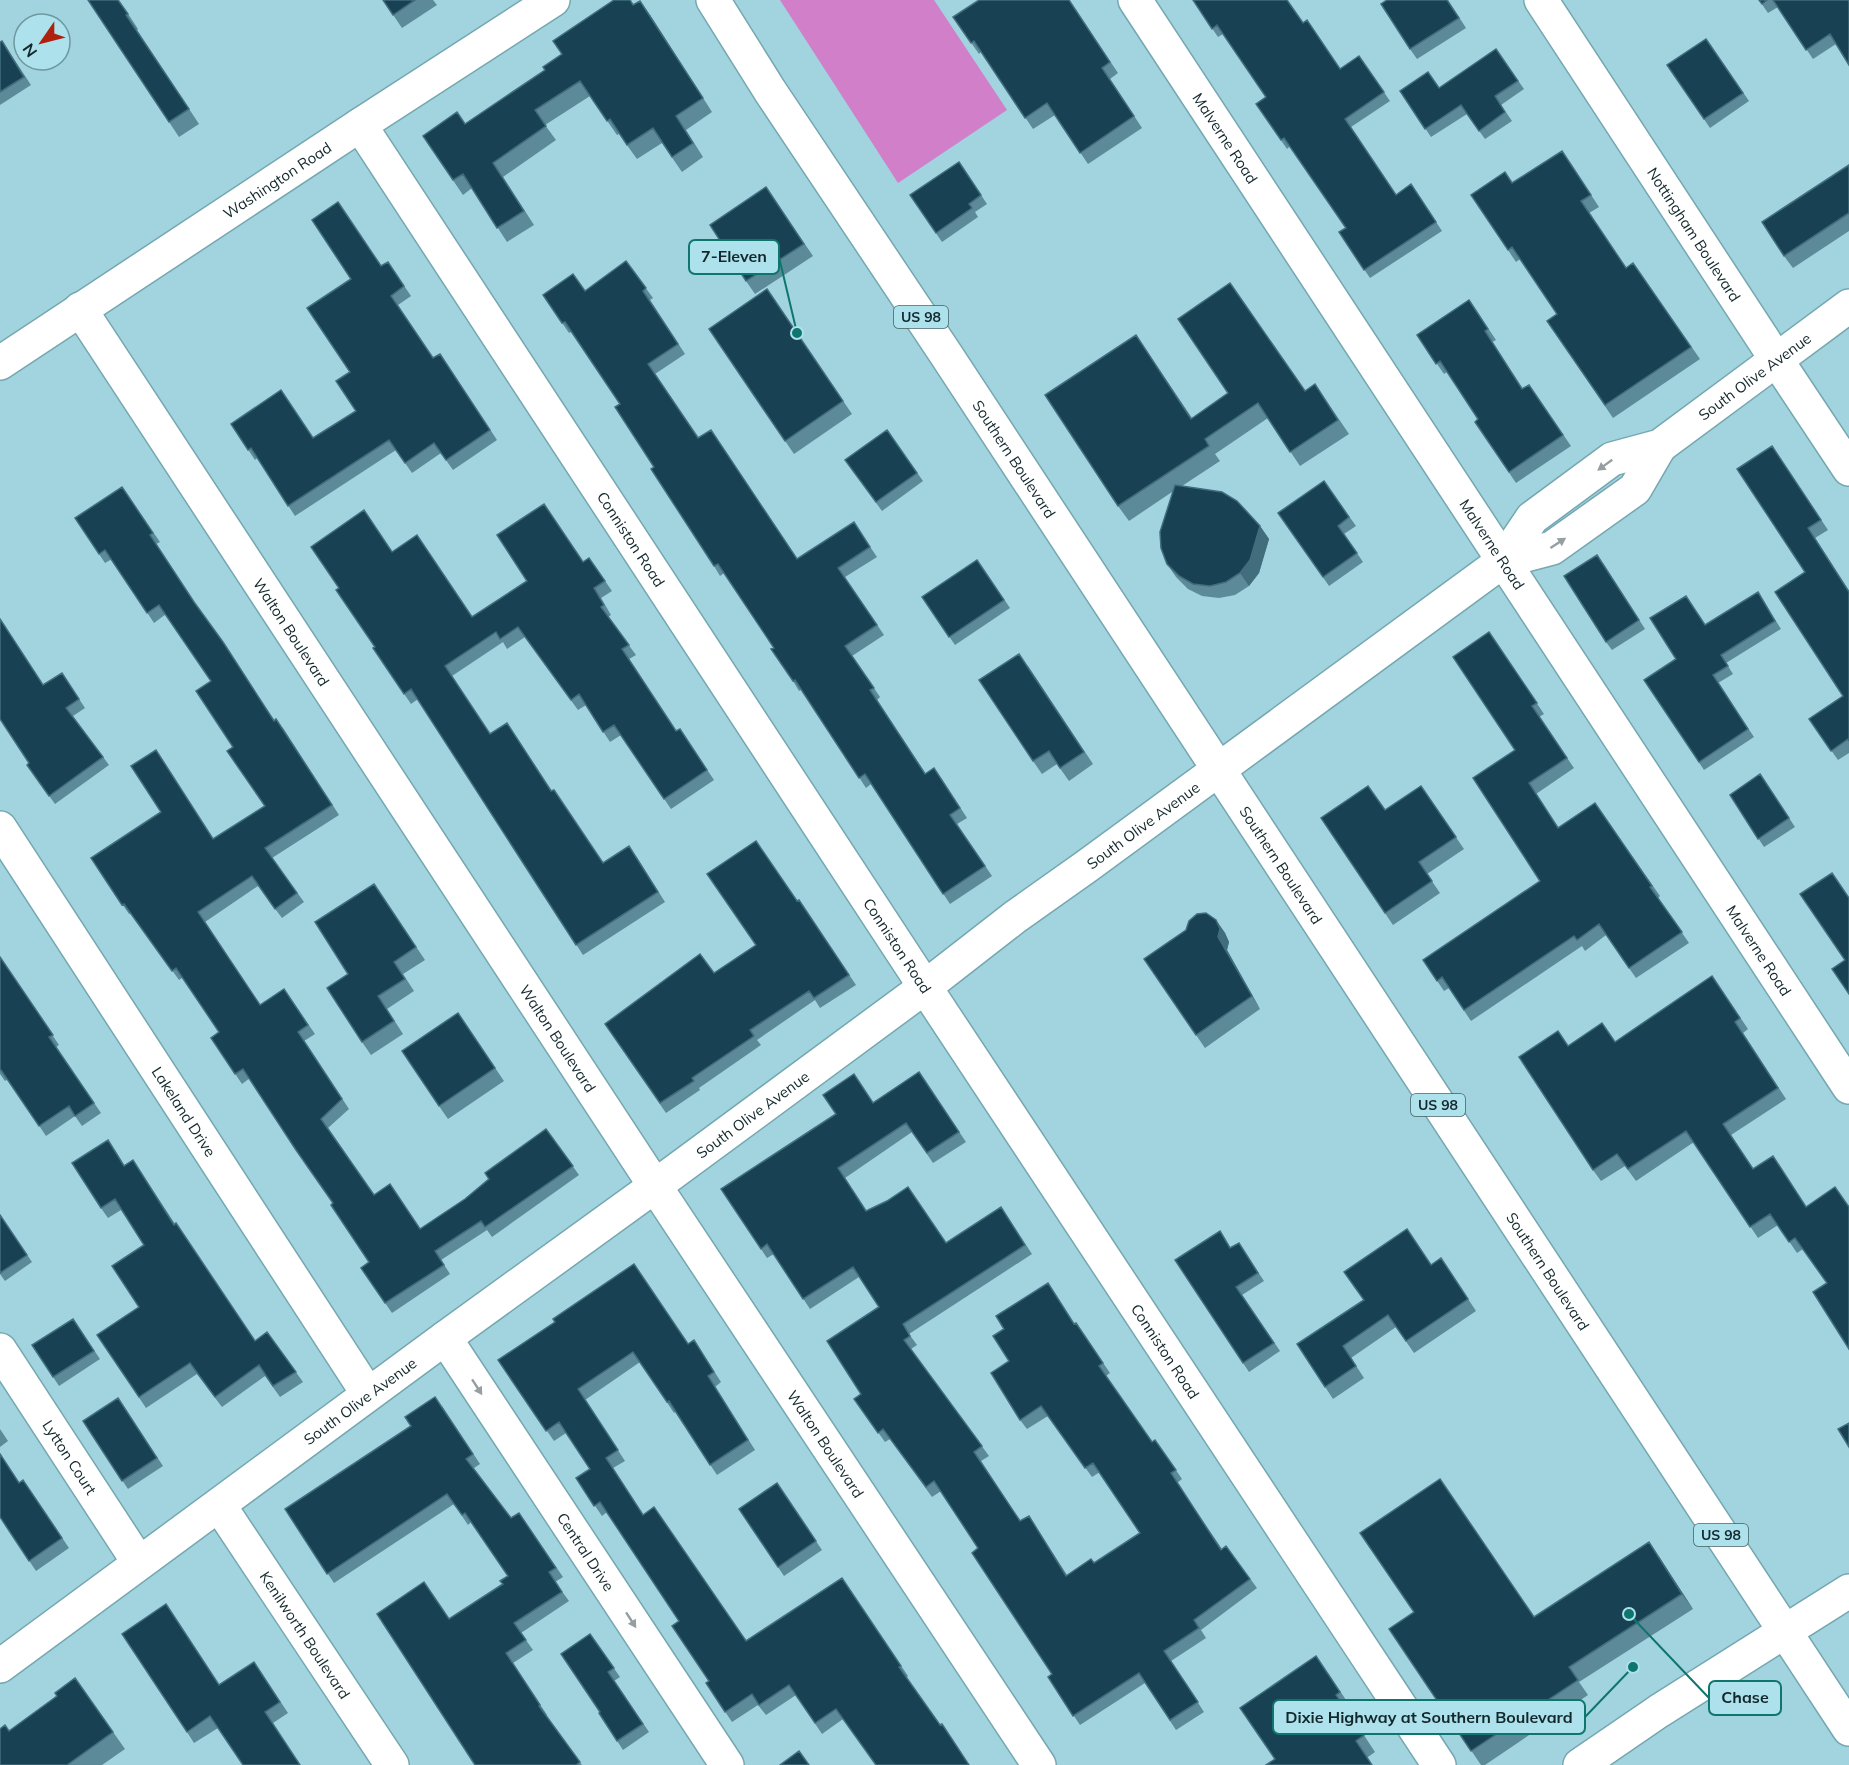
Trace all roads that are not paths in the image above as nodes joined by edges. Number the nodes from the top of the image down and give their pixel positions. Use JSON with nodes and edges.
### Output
{"nodes":[{"id":1,"x":553,"y":0,"type":"edge"},
{"id":2,"x":713,"y":0,"type":"edge"},
{"id":3,"x":1136,"y":0,"type":"edge"},
{"id":4,"x":1541,"y":0,"type":"edge"},
{"id":5,"x":360,"y":124,"type":"junction"},
{"id":6,"x":1849,"y":306,"type":"edge"},
{"id":7,"x":80,"y":309,"type":"junction"},
{"id":8,"x":1776,"y":359,"type":"junction"},
{"id":9,"x":0,"y":363,"type":"edge"},
{"id":10,"x":1849,"y":469,"type":"edge"},
{"id":11,"x":1503,"y":561,"type":"junction"},
{"id":12,"x":1217,"y":771,"type":"junction"},
{"id":13,"x":0,"y":828,"type":"edge"},
{"id":14,"x":925,"y":987,"type":"junction"},
{"id":15,"x":1849,"y":1087,"type":"edge"},
{"id":16,"x":655,"y":1186,"type":"junction"},
{"id":17,"x":445,"y":1338,"type":"junction"},
{"id":18,"x":0,"y":1350,"type":"edge"},
{"id":19,"x":368,"y":1394,"type":"junction"},
{"id":20,"x":219,"y":1505,"type":"junction"},
{"id":21,"x":139,"y":1563,"type":"junction"},
{"id":22,"x":1849,"y":1591,"type":"edge"},
{"id":23,"x":1784,"y":1632,"type":"junction"},
{"id":24,"x":0,"y":1666,"type":"edge"},
{"id":25,"x":1849,"y":1729,"type":"edge"},
{"id":26,"x":392,"y":1765,"type":"edge"},
{"id":27,"x":727,"y":1765,"type":"edge"},
{"id":28,"x":1039,"y":1765,"type":"edge"},
{"id":29,"x":1439,"y":1765,"type":"edge"},
{"id":30,"x":1580,"y":1765,"type":"edge"}],
"edges":[{"from":1,"to":5,"type":"street","name":"Washington Road"},
{"from":2,"to":12,"type":"street","name":"Southern Boulevard","number":"US 98"},
{"from":3,"to":11,"type":"street","name":"Malverne Road"},
{"from":4,"to":8,"type":"street","name":"Nottingham Boulevard"},
{"from":5,"to":7,"type":"street","name":"Washington Road"},
{"from":5,"to":14,"type":"street","name":"Conniston Road"},
{"from":6,"to":8,"type":"street","name":"South Olive Avenue"},
{"from":7,"to":9,"type":"street","name":"Washington Road"},
{"from":7,"to":16,"type":"street","name":"Walton Boulevard"},
{"from":8,"to":10,"type":"street","name":"Nottingham Boulevard"},
{"from":8,"to":11,"type":"street","name":"South Olive Avenue"},
{"from":11,"to":12,"type":"street","name":"South Olive Avenue"},
{"from":11,"to":15,"type":"street","name":"Malverne Road"},
{"from":12,"to":14,"type":"street","name":"South Olive Avenue"},
{"from":12,"to":23,"type":"street","name":"Southern Boulevard","number":"US 98"},
{"from":13,"to":19,"type":"street","name":"Lakeland Drive"},
{"from":14,"to":16,"type":"street","name":"South Olive Avenue"},
{"from":14,"to":29,"type":"street","name":"Conniston Road"},
{"from":16,"to":17,"type":"street","name":"South Olive Avenue"},
{"from":16,"to":28,"type":"street","name":"Walton Boulevard"},
{"from":17,"to":19,"type":"street","name":"South Olive Avenue"},
{"from":17,"to":27,"type":"street","name":"Central Drive","one_way":true},
{"from":18,"to":21,"type":"street","name":"Lytton Court"},
{"from":19,"to":20,"type":"street","name":"South Olive Avenue"},
{"from":20,"to":21,"type":"street","name":"South Olive Avenue"},
{"from":20,"to":26,"type":"street","name":"Kenilworth Boulevard"},
{"from":21,"to":24,"type":"street","name":"South Olive Avenue"},
{"from":22,"to":23,"type":"street"},
{"from":23,"to":25,"type":"street","name":"Southern Boulevard","number":"US 98"},
{"from":23,"to":30,"type":"street"}]}
